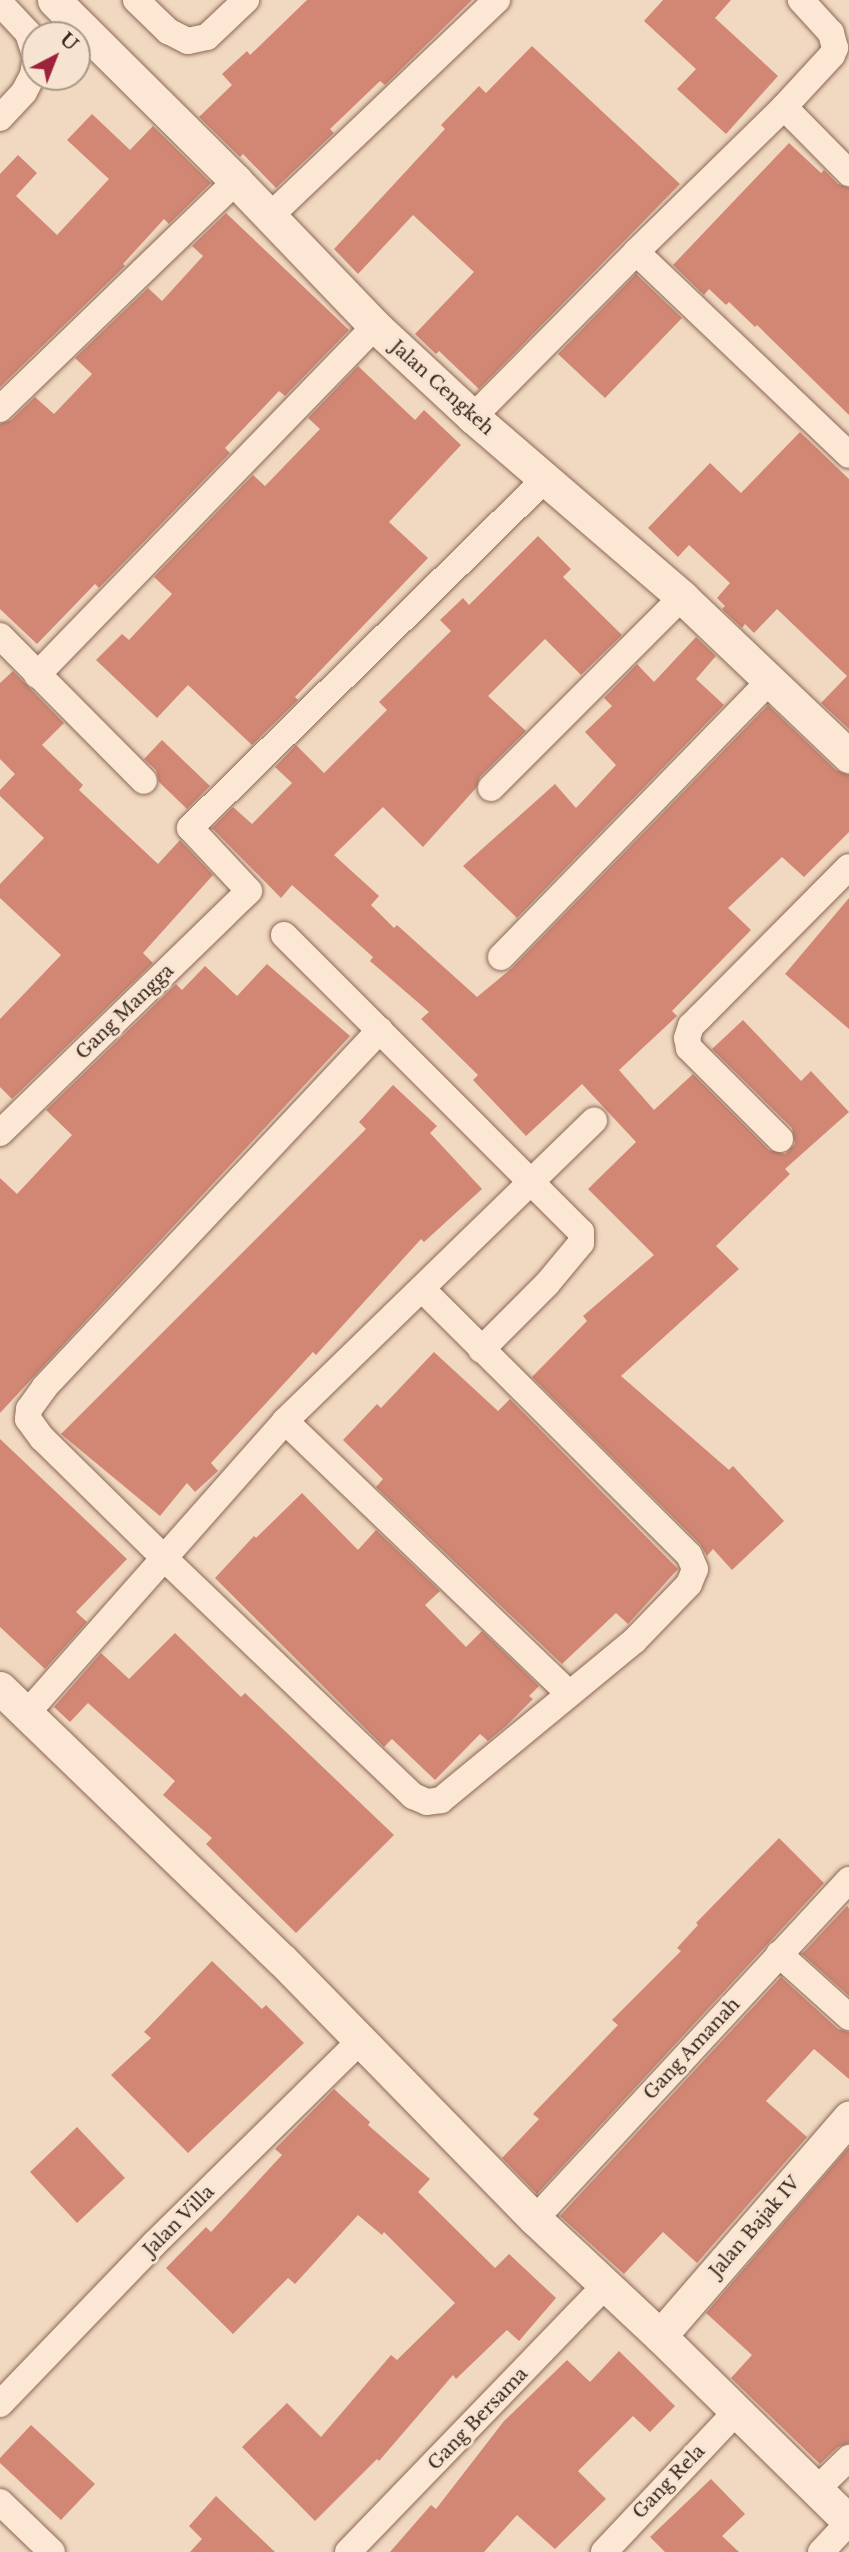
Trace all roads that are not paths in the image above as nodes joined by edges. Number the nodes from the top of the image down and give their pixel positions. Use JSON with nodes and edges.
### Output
{"nodes":[{"id":1,"x":54,"y":0,"type":"edge"},
{"id":2,"x":136,"y":0,"type":"edge"},
{"id":3,"x":246,"y":0,"type":"edge"},
{"id":4,"x":497,"y":0,"type":"edge"},
{"id":5,"x":800,"y":0,"type":"edge"},
{"id":6,"x":0,"y":3,"type":"edge"},
{"id":7,"x":21,"y":26,"type":"edge"},
{"id":8,"x":25,"y":91,"type":"edge"},
{"id":9,"x":784,"y":107,"type":"junction"},
{"id":10,"x":0,"y":118,"type":"edge"},
{"id":11,"x":849,"y":173,"type":"edge"},
{"id":12,"x":236,"y":181,"type":"junction"},
{"id":13,"x":269,"y":217,"type":"junction"},
{"id":14,"x":636,"y":251,"type":"junction"},
{"id":15,"x":375,"y":326,"type":"junction"},
{"id":16,"x":0,"y":409,"type":"edge"},
{"id":17,"x":473,"y":417,"type":"junction"},
{"id":18,"x":849,"y":455,"type":"edge"},
{"id":19,"x":545,"y":479,"type":"junction"},
{"id":20,"x":682,"y":597,"type":"junction"},
{"id":21,"x":0,"y":636,"type":"edge"},
{"id":22,"x":37,"y":675,"type":"junction"},
{"id":23,"x":770,"y":680,"type":"junction"},
{"id":24,"x":849,"y":756,"type":"edge"},
{"id":25,"x":144,"y":782,"type":"dead end"},
{"id":26,"x":491,"y":789,"type":"dead end"},
{"id":27,"x":849,"y":867,"type":"edge"},
{"id":28,"x":284,"y":936,"type":"dead end"},
{"id":29,"x":501,"y":957,"type":"dead end"},
{"id":30,"x":380,"y":1030,"type":"junction"},
{"id":31,"x":594,"y":1121,"type":"dead end"},
{"id":32,"x":0,"y":1133,"type":"edge"},
{"id":33,"x":780,"y":1139,"type":"dead end"},
{"id":34,"x":530,"y":1183,"type":"junction"},
{"id":35,"x":422,"y":1289,"type":"junction"},
{"id":36,"x":481,"y":1350,"type":"junction"},
{"id":37,"x":285,"y":1421,"type":"junction"},
{"id":38,"x":163,"y":1557,"type":"junction"},
{"id":39,"x":0,"y":1688,"type":"edge"},
{"id":40,"x":569,"y":1693,"type":"junction"},
{"id":41,"x":27,"y":1713,"type":"junction"},
{"id":42,"x":849,"y":1880,"type":"edge"},
{"id":43,"x":779,"y":1954,"type":"junction"},
{"id":44,"x":849,"y":2017,"type":"edge"},
{"id":45,"x":361,"y":2040,"type":"junction"},
{"id":46,"x":849,"y":2118,"type":"edge"},
{"id":47,"x":535,"y":2218,"type":"junction"},
{"id":48,"x":606,"y":2285,"type":"junction"},
{"id":49,"x":660,"y":2336,"type":"junction"},
{"id":50,"x":0,"y":2404,"type":"edge"},
{"id":51,"x":736,"y":2412,"type":"junction"},
{"id":52,"x":849,"y":2458,"type":"edge"},
{"id":53,"x":816,"y":2490,"type":"junction"},
{"id":54,"x":0,"y":2502,"type":"edge"},
{"id":55,"x":849,"y":2522,"type":"edge"},
{"id":56,"x":52,"y":2552,"type":"edge"},
{"id":57,"x":348,"y":2552,"type":"edge"},
{"id":58,"x":604,"y":2552,"type":"edge"},
{"id":59,"x":821,"y":2552,"type":"edge"}],
"edges":[{"from":1,"to":12,"type":"street","name":"Jalan Cengkeh"},
{"from":2,"to":3,"type":"street"},
{"from":4,"to":13,"type":"street"},
{"from":5,"to":9,"type":"street"},
{"from":6,"to":7,"type":"street"},
{"from":8,"to":10,"type":"street"},
{"from":9,"to":11,"type":"street"},
{"from":9,"to":14,"type":"street"},
{"from":12,"to":13,"type":"street","name":"Jalan Cengkeh"},
{"from":12,"to":16,"type":"street"},
{"from":13,"to":15,"type":"street","name":"Jalan Cengkeh"},
{"from":14,"to":17,"type":"street"},
{"from":14,"to":18,"type":"street"},
{"from":15,"to":17,"type":"street","name":"Jalan Cengkeh"},
{"from":15,"to":22,"type":"street"},
{"from":17,"to":19,"type":"street","name":"Jalan Cengkeh"},
{"from":19,"to":20,"type":"street","name":"Jalan Cengkeh"},
{"from":19,"to":32,"type":"street","name":"Gang Mangga"},
{"from":20,"to":23,"type":"street","name":"Jalan Cengkeh"},
{"from":20,"to":26,"type":"street"},
{"from":21,"to":22,"type":"street"},
{"from":22,"to":25,"type":"street"},
{"from":23,"to":24,"type":"street","name":"Jalan Cengkeh"},
{"from":23,"to":29,"type":"street"},
{"from":27,"to":33,"type":"street"},
{"from":28,"to":30,"type":"street"},
{"from":30,"to":34,"type":"street"},
{"from":30,"to":38,"type":"street"},
{"from":31,"to":34,"type":"street"},
{"from":34,"to":35,"type":"street"},
{"from":34,"to":36,"type":"street"},
{"from":35,"to":36,"type":"street"},
{"from":35,"to":37,"type":"street"},
{"from":36,"to":40,"type":"street"},
{"from":37,"to":38,"type":"street"},
{"from":37,"to":40,"type":"street"},
{"from":38,"to":40,"type":"street"},
{"from":38,"to":41,"type":"street"},
{"from":39,"to":41,"type":"street"},
{"from":41,"to":45,"type":"street"},
{"from":42,"to":43,"type":"street","name":"Gang Amanah"},
{"from":43,"to":44,"type":"street"},
{"from":43,"to":47,"type":"street","name":"Gang Amanah"},
{"from":45,"to":47,"type":"street"},
{"from":45,"to":50,"type":"street","name":"Jalan Villa"},
{"from":46,"to":49,"type":"street","name":"Jalan Bajak IV"},
{"from":47,"to":48,"type":"street"},
{"from":48,"to":49,"type":"street"},
{"from":48,"to":57,"type":"street","name":"Gang Bersama"},
{"from":49,"to":51,"type":"street"},
{"from":51,"to":53,"type":"street"},
{"from":51,"to":58,"type":"street","name":"Gang Rela"},
{"from":52,"to":53,"type":"street"},
{"from":53,"to":55,"type":"street"},
{"from":54,"to":56,"type":"street"},
{"from":55,"to":59,"type":"street"}]}
